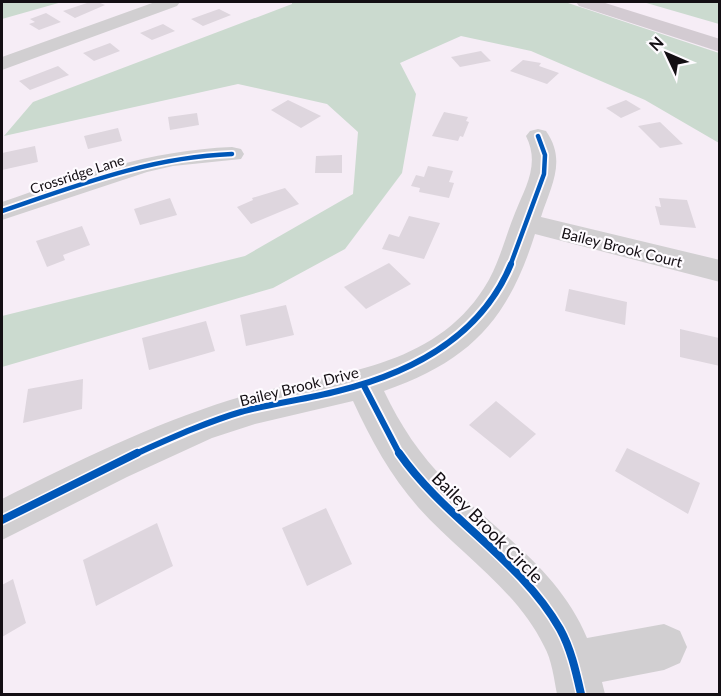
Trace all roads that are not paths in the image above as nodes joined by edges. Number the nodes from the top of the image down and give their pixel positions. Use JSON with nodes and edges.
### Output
{"nodes":[{"id":1,"x":171,"y":2,"type":"edge"},
{"id":2,"x":585,"y":2,"type":"edge"},
{"id":3,"x":615,"y":2,"type":"edge"},
{"id":4,"x":720,"y":36,"type":"edge"},
{"id":5,"x":720,"y":46,"type":"edge"},
{"id":6,"x":2,"y":64,"type":"edge"},
{"id":7,"x":538,"y":136,"type":"dead end"},
{"id":8,"x":232,"y":154,"type":"dead end"},
{"id":9,"x":2,"y":212,"type":"edge"},
{"id":10,"x":525,"y":222,"type":"junction"},
{"id":11,"x":720,"y":271,"type":"edge"},
{"id":12,"x":363,"y":384,"type":"junction"},
{"id":13,"x":2,"y":520,"type":"edge"},
{"id":14,"x":664,"y":646,"type":"dead end"},
{"id":15,"x":577,"y":680,"type":"edge"}],
"edges":[{"from":1,"to":6,"type":"street"},
{"from":2,"to":5,"type":"main road"},
{"from":3,"to":4,"type":"main road"},
{"from":7,"to":10,"type":"street","name":"Bailey Brook Drive"},
{"from":8,"to":9,"type":"street","name":"Crossridge Lane"},
{"from":10,"to":11,"type":"street","name":"Bailey Brook Court"},
{"from":10,"to":12,"type":"street","name":"Bailey Brook Drive"},
{"from":12,"to":13,"type":"street","name":"Bailey Brook Drive"},
{"from":12,"to":15,"type":"street","name":"Bailey Brook Circle"},
{"from":14,"to":15,"type":"street","name":"Bailey Brook Circle"}]}
